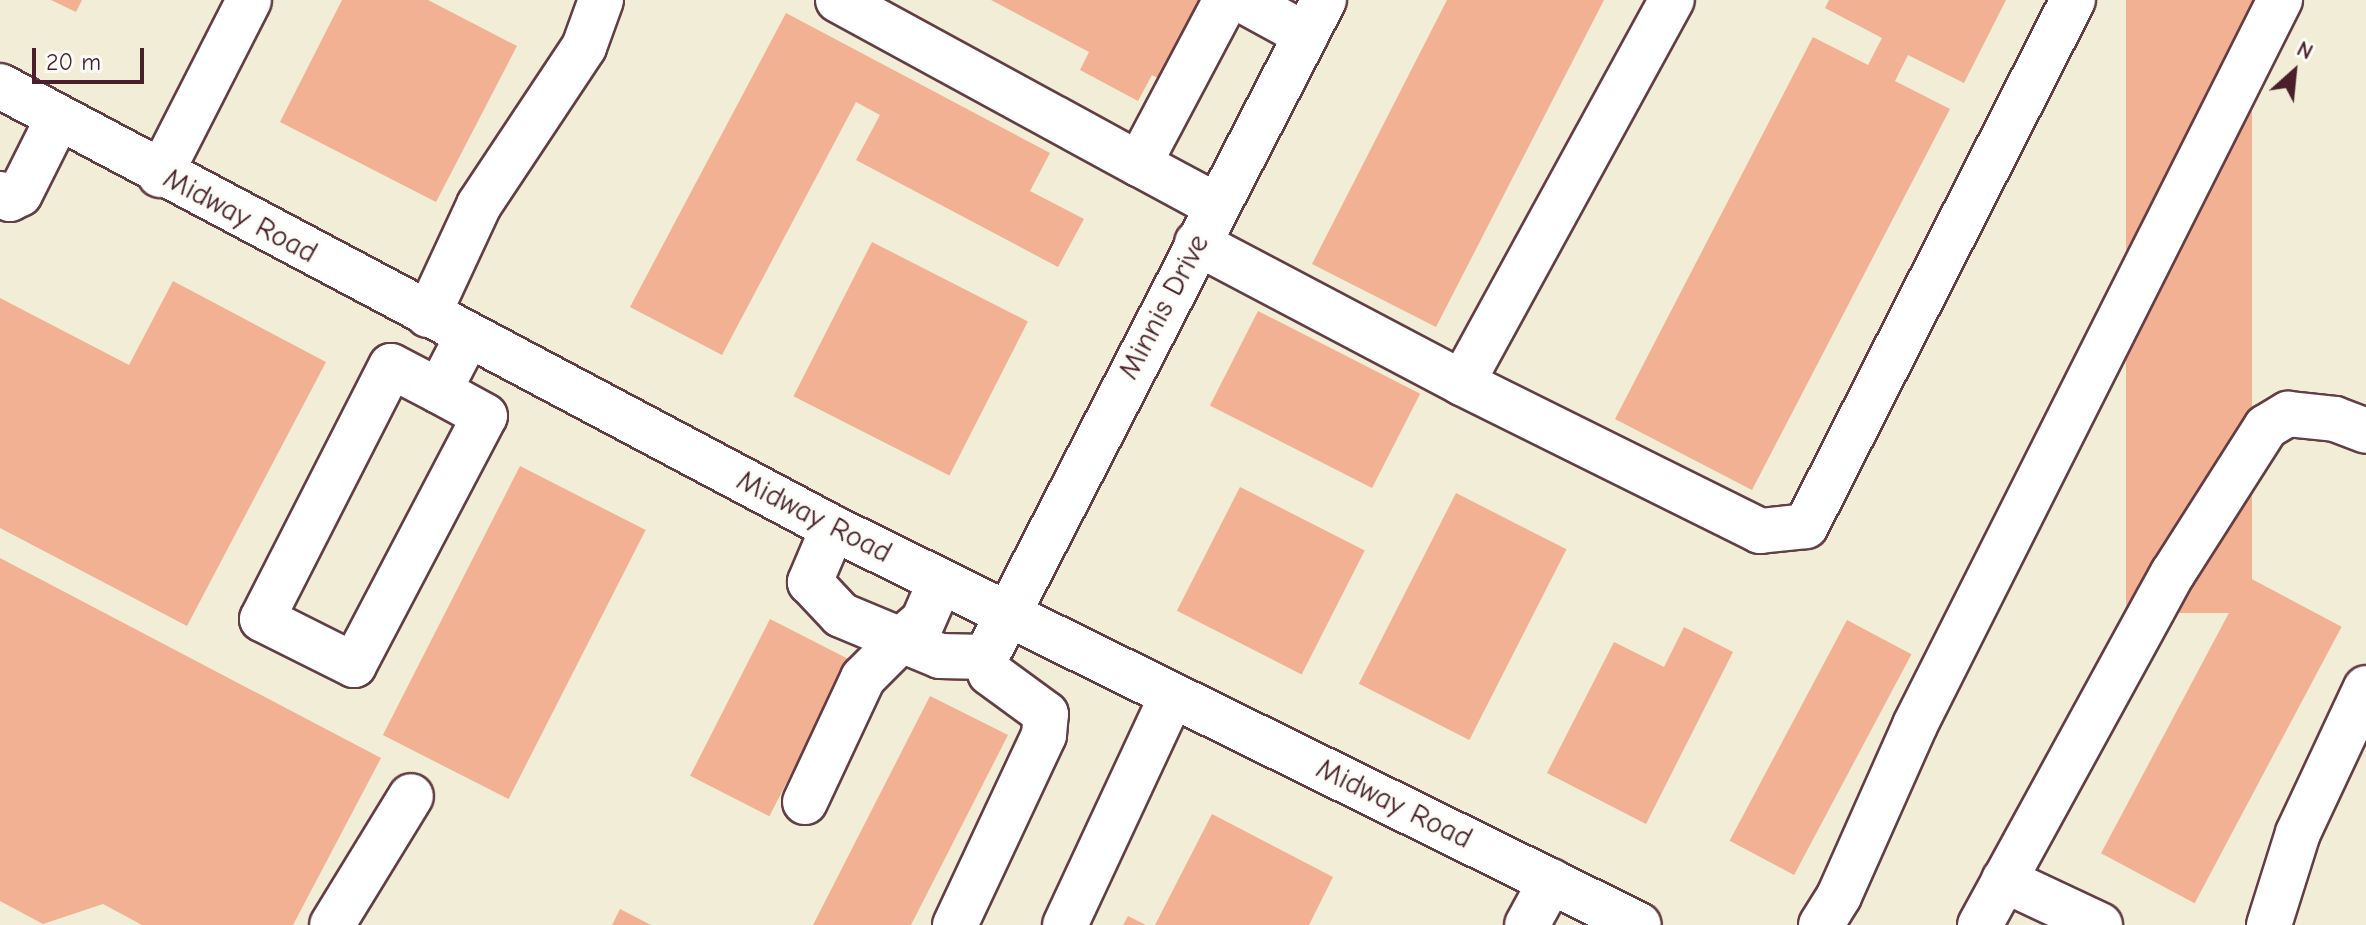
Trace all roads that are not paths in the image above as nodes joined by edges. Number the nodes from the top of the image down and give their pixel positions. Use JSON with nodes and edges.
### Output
{"nodes":[{"id":1,"x":249,"y":0,"type":"edge"},
{"id":2,"x":601,"y":0,"type":"edge"},
{"id":3,"x":838,"y":0,"type":"edge"},
{"id":4,"x":1226,"y":0,"type":"edge"},
{"id":5,"x":1242,"y":0,"type":"edge"},
{"id":6,"x":1672,"y":0,"type":"edge"},
{"id":7,"x":2073,"y":0,"type":"edge"},
{"id":8,"x":2280,"y":0,"type":"edge"},
{"id":9,"x":1315,"y":17,"type":"edge"},
{"id":10,"x":0,"y":86,"type":"edge"},
{"id":11,"x":58,"y":118,"type":"junction"},
{"id":12,"x":1139,"y":164,"type":"junction"},
{"id":13,"x":160,"y":175,"type":"junction"},
{"id":14,"x":0,"y":194,"type":"edge"},
{"id":15,"x":1207,"y":224,"type":"junction"},
{"id":16,"x":428,"y":315,"type":"junction"},
{"id":17,"x":468,"y":335,"type":"junction"},
{"id":18,"x":1462,"y":383,"type":"junction"},
{"id":19,"x":439,"y":391,"type":"junction"},
{"id":20,"x":2366,"y":431,"type":"edge"},
{"id":21,"x":833,"y":528,"type":"junction"},
{"id":22,"x":940,"y":582,"type":"junction"},
{"id":23,"x":1004,"y":614,"type":"junction"},
{"id":24,"x":901,"y":640,"type":"junction"},
{"id":25,"x":986,"y":657,"type":"junction"},
{"id":26,"x":2366,"y":688,"type":"edge"},
{"id":27,"x":1172,"y":696,"type":"junction"},
{"id":28,"x":411,"y":796,"type":"dead end"},
{"id":29,"x":805,"y":802,"type":"dead end"},
{"id":30,"x":2004,"y":880,"type":"junction"},
{"id":31,"x":1551,"y":881,"type":"junction"},
{"id":32,"x":332,"y":925,"type":"edge"},
{"id":33,"x":955,"y":925,"type":"edge"},
{"id":34,"x":1065,"y":925,"type":"edge"},
{"id":35,"x":1527,"y":925,"type":"edge"},
{"id":36,"x":1639,"y":925,"type":"edge"},
{"id":37,"x":1821,"y":925,"type":"edge"},
{"id":38,"x":1980,"y":925,"type":"edge"},
{"id":39,"x":2100,"y":925,"type":"edge"},
{"id":40,"x":2269,"y":925,"type":"edge"}],
"edges":[{"from":1,"to":13,"type":"main road"},
{"from":2,"to":16,"type":"main road"},
{"from":3,"to":12,"type":"main road"},
{"from":4,"to":12,"type":"main road"},
{"from":5,"to":9,"type":"main road"},
{"from":6,"to":18,"type":"main road"},
{"from":7,"to":18,"type":"main road"},
{"from":8,"to":37,"type":"main road"},
{"from":9,"to":15,"type":"main road","name":"Minnis Drive"},
{"from":10,"to":11,"type":"main road","name":"Midway Road"},
{"from":11,"to":13,"type":"main road","name":"Midway Road"},
{"from":11,"to":14,"type":"main road"},
{"from":12,"to":15,"type":"main road"},
{"from":13,"to":16,"type":"main road","name":"Midway Road"},
{"from":15,"to":18,"type":"main road"},
{"from":15,"to":23,"type":"main road","name":"Minnis Drive"},
{"from":16,"to":17,"type":"main road","name":"Midway Road"},
{"from":17,"to":19,"type":"main road"},
{"from":17,"to":21,"type":"main road","name":"Midway Road"},
{"from":19,"to":19,"type":"main road"},
{"from":20,"to":30,"type":"main road"},
{"from":21,"to":22,"type":"main road","name":"Midway Road"},
{"from":21,"to":24,"type":"main road"},
{"from":22,"to":23,"type":"main road","name":"Midway Road"},
{"from":22,"to":24,"type":"main road"},
{"from":23,"to":25,"type":"main road","name":"Minnis Drive"},
{"from":23,"to":27,"type":"main road","name":"Midway Road"},
{"from":24,"to":25,"type":"main road"},
{"from":24,"to":29,"type":"main road"},
{"from":25,"to":33,"type":"main road"},
{"from":26,"to":40,"type":"main road"},
{"from":27,"to":31,"type":"main road","name":"Midway Road"},
{"from":27,"to":34,"type":"main road"},
{"from":28,"to":32,"type":"main road"},
{"from":30,"to":38,"type":"main road"},
{"from":30,"to":39,"type":"main road"},
{"from":31,"to":35,"type":"main road"},
{"from":31,"to":36,"type":"main road","name":"Midway Road"}]}
